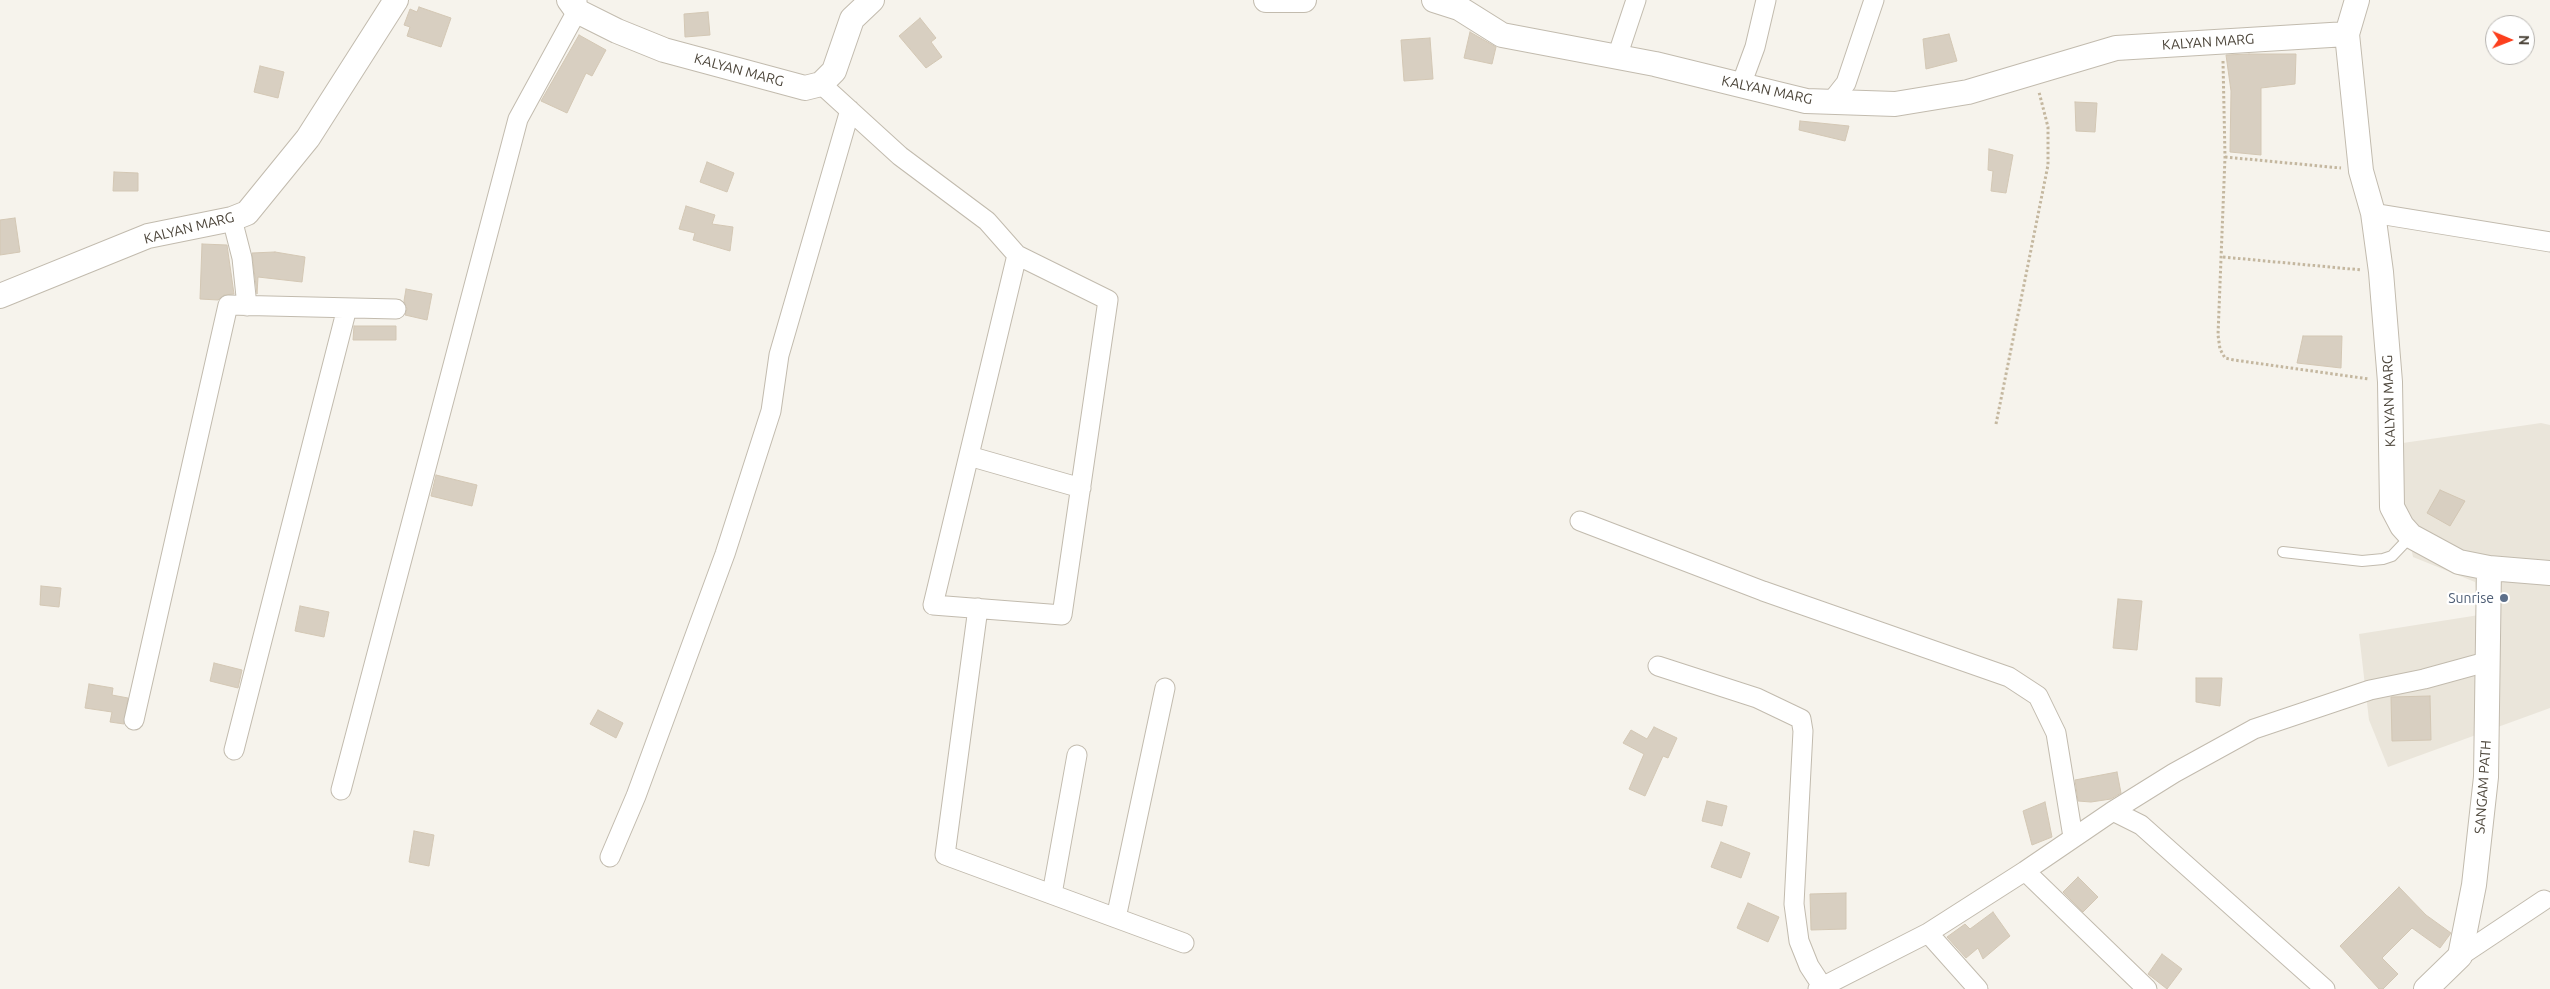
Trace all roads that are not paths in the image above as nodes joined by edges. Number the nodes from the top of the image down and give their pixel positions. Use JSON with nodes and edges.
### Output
{"nodes":[{"id":1,"x":396,"y":0,"type":"edge"},
{"id":2,"x":872,"y":0,"type":"edge"},
{"id":3,"x":1266,"y":0,"type":"edge"},
{"id":4,"x":1304,"y":0,"type":"edge"},
{"id":5,"x":1434,"y":0,"type":"edge"},
{"id":6,"x":1636,"y":0,"type":"edge"},
{"id":7,"x":1766,"y":0,"type":"edge"},
{"id":8,"x":1874,"y":0,"type":"edge"},
{"id":9,"x":2357,"y":0,"type":"edge"},
{"id":10,"x":575,"y":4,"type":"edge"},
{"id":11,"x":2347,"y":34,"type":"junction"},
{"id":12,"x":1617,"y":57,"type":"junction"},
{"id":13,"x":821,"y":84,"type":"junction"},
{"id":14,"x":1742,"y":85,"type":"junction"},
{"id":15,"x":1831,"y":102,"type":"junction"},
{"id":16,"x":850,"y":110,"type":"junction"},
{"id":17,"x":2373,"y":213,"type":"junction"},
{"id":18,"x":232,"y":219,"type":"junction"},
{"id":19,"x":2550,"y":242,"type":"edge"},
{"id":20,"x":1016,"y":255,"type":"junction"},
{"id":21,"x":0,"y":296,"type":"edge"},
{"id":22,"x":247,"y":306,"type":"junction"},
{"id":23,"x":347,"y":308,"type":"junction"},
{"id":24,"x":396,"y":309,"type":"dead end"},
{"id":25,"x":969,"y":456,"type":"junction"},
{"id":26,"x":1080,"y":488,"type":"junction"},
{"id":27,"x":1580,"y":521,"type":"dead end"},
{"id":28,"x":2411,"y":536,"type":"junction"},
{"id":29,"x":2283,"y":552,"type":"dead end"},
{"id":30,"x":2489,"y":568,"type":"junction"},
{"id":31,"x":2550,"y":573,"type":"edge"},
{"id":32,"x":978,"y":608,"type":"junction"},
{"id":33,"x":2486,"y":662,"type":"junction"},
{"id":34,"x":1658,"y":666,"type":"dead end"},
{"id":35,"x":1165,"y":688,"type":"dead end"},
{"id":36,"x":134,"y":720,"type":"dead end"},
{"id":37,"x":234,"y":750,"type":"dead end"},
{"id":38,"x":1077,"y":755,"type":"dead end"},
{"id":39,"x":341,"y":790,"type":"dead end"},
{"id":40,"x":2113,"y":811,"type":"junction"},
{"id":41,"x":2073,"y":837,"type":"junction"},
{"id":42,"x":610,"y":858,"type":"dead end"},
{"id":43,"x":2025,"y":872,"type":"junction"},
{"id":44,"x":1052,"y":894,"type":"junction"},
{"id":45,"x":2544,"y":900,"type":"dead end"},
{"id":46,"x":1116,"y":918,"type":"junction"},
{"id":47,"x":1928,"y":933,"type":"junction"},
{"id":48,"x":1184,"y":943,"type":"dead end"},
{"id":49,"x":2460,"y":956,"type":"junction"},
{"id":50,"x":1820,"y":987,"type":"edge"},
{"id":51,"x":1978,"y":989,"type":"edge"},
{"id":52,"x":2147,"y":989,"type":"edge"},
{"id":53,"x":2325,"y":989,"type":"edge"},
{"id":54,"x":2426,"y":989,"type":"edge"}],
"edges":[{"from":1,"to":18,"type":"street","name":"KALYAN MARG"},
{"from":2,"to":13,"type":"street"},
{"from":3,"to":4,"type":"street"},
{"from":5,"to":12,"type":"street","name":"KALYAN MARG"},
{"from":6,"to":12,"type":"street"},
{"from":7,"to":14,"type":"street"},
{"from":8,"to":15,"type":"street"},
{"from":9,"to":11,"type":"street"},
{"from":10,"to":13,"type":"street","name":"KALYAN MARG"},
{"from":10,"to":39,"type":"street"},
{"from":11,"to":15,"type":"street","name":"KALYAN MARG"},
{"from":11,"to":17,"type":"street","name":"KALYAN MARG"},
{"from":12,"to":14,"type":"street","name":"KALYAN MARG"},
{"from":13,"to":16,"type":"street"},
{"from":14,"to":15,"type":"street","name":"KALYAN MARG"},
{"from":16,"to":20,"type":"street"},
{"from":16,"to":42,"type":"street"},
{"from":17,"to":19,"type":"street"},
{"from":17,"to":28,"type":"street","name":"KALYAN MARG"},
{"from":18,"to":21,"type":"street","name":"KALYAN MARG"},
{"from":18,"to":22,"type":"street"},
{"from":20,"to":25,"type":"street"},
{"from":20,"to":26,"type":"street"},
{"from":22,"to":23,"type":"street"},
{"from":22,"to":36,"type":"street"},
{"from":23,"to":24,"type":"street"},
{"from":23,"to":37,"type":"street"},
{"from":25,"to":26,"type":"street"},
{"from":25,"to":32,"type":"street"},
{"from":26,"to":32,"type":"street"},
{"from":27,"to":41,"type":"street"},
{"from":28,"to":29,"type":"lane"},
{"from":28,"to":30,"type":"street","name":"KALYAN MARG"},
{"from":30,"to":31,"type":"street","name":"KALYAN MARG"},
{"from":30,"to":33,"type":"street","name":"SANGAM PATH"},
{"from":32,"to":44,"type":"street"},
{"from":33,"to":40,"type":"street"},
{"from":33,"to":49,"type":"street","name":"SANGAM PATH"},
{"from":34,"to":50,"type":"street"},
{"from":35,"to":46,"type":"street"},
{"from":38,"to":44,"type":"street"},
{"from":40,"to":41,"type":"street"},
{"from":40,"to":53,"type":"street"},
{"from":41,"to":43,"type":"street"},
{"from":43,"to":47,"type":"street"},
{"from":43,"to":52,"type":"street"},
{"from":44,"to":46,"type":"street"},
{"from":45,"to":49,"type":"street"},
{"from":46,"to":48,"type":"street"},
{"from":47,"to":50,"type":"street"},
{"from":47,"to":51,"type":"street"},
{"from":49,"to":54,"type":"street"}]}
